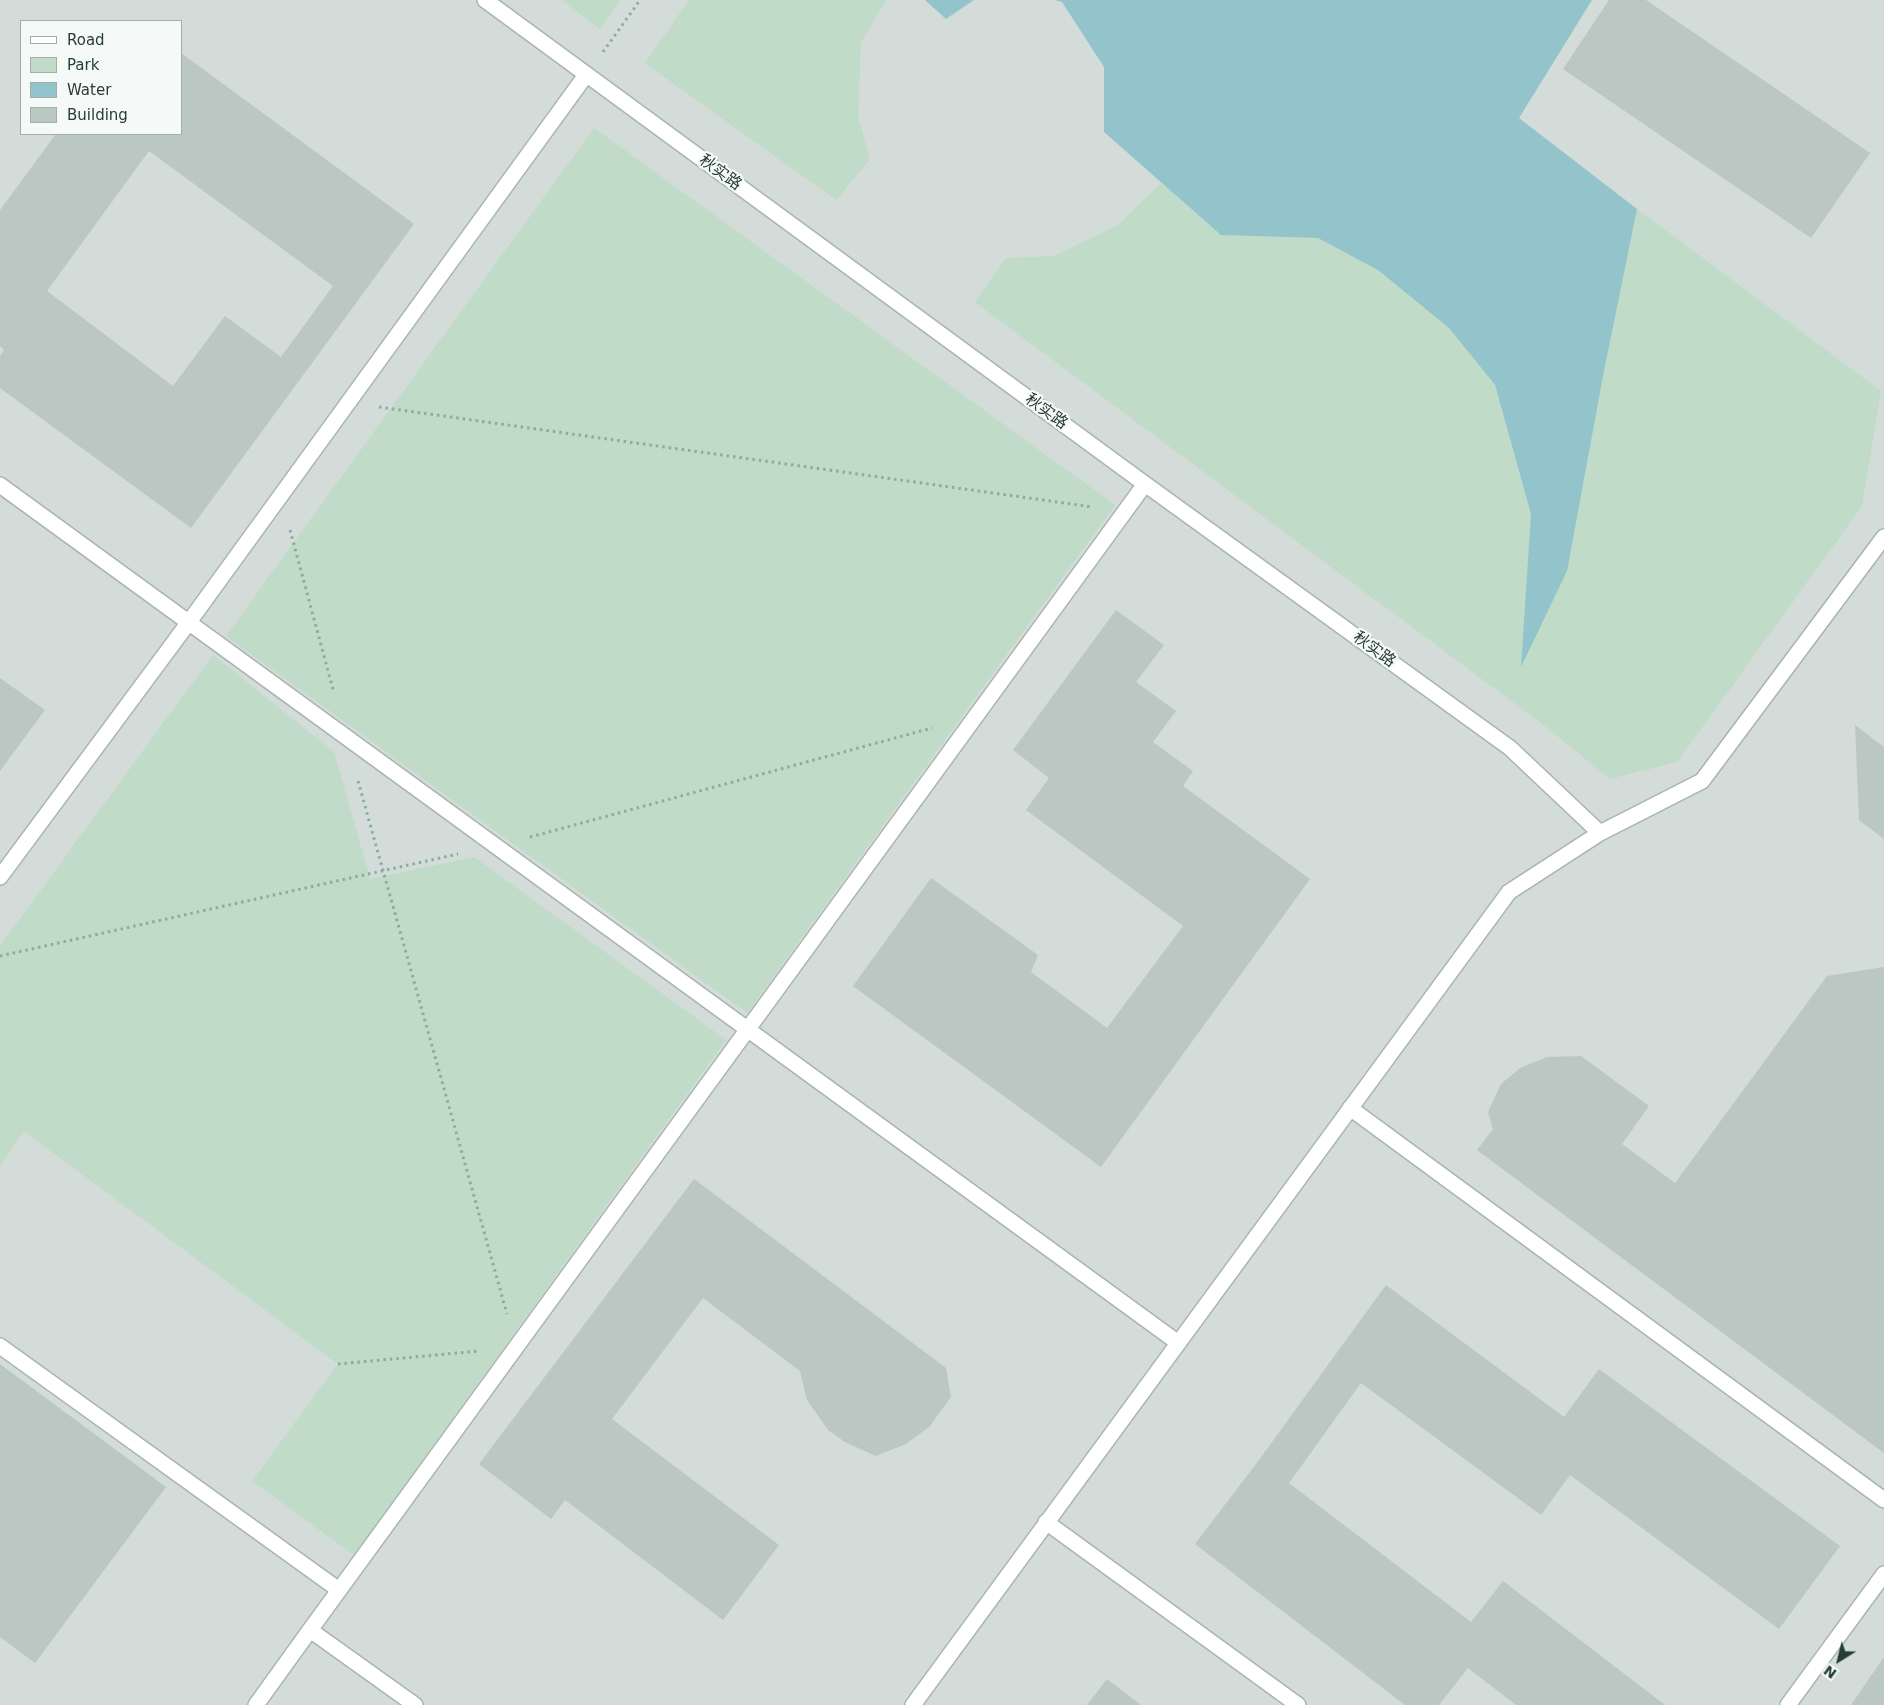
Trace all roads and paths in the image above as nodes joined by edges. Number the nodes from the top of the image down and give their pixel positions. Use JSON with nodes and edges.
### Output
{"nodes":[{"id":1,"x":485,"y":0,"type":"edge"},
{"id":2,"x":640,"y":0,"type":"edge"},
{"id":3,"x":586,"y":75,"type":"junction"},
{"id":4,"x":348,"y":402,"type":"junction"},
{"id":5,"x":1145,"y":484,"type":"junction"},
{"id":6,"x":0,"y":485,"type":"edge"},
{"id":7,"x":281,"y":495,"type":"junction"},
{"id":8,"x":1125,"y":512,"type":"junction"},
{"id":9,"x":1884,"y":537,"type":"edge"},
{"id":10,"x":189,"y":622,"type":"junction"},
{"id":11,"x":976,"y":716,"type":"junction"},
{"id":12,"x":346,"y":737,"type":"junction"},
{"id":13,"x":1600,"y":833,"type":"junction"},
{"id":14,"x":496,"y":846,"type":"junction"},
{"id":15,"x":383,"y":870,"type":"junction"},
{"id":16,"x":0,"y":877,"type":"edge"},
{"id":17,"x":0,"y":956,"type":"edge"},
{"id":18,"x":748,"y":1029,"type":"junction"},
{"id":19,"x":1350,"y":1108,"type":"junction"},
{"id":20,"x":1177,"y":1342,"type":"junction"},
{"id":21,"x":0,"y":1346,"type":"edge"},
{"id":22,"x":516,"y":1347,"type":"junction"},
{"id":23,"x":338,"y":1364,"type":"dead end"},
{"id":24,"x":1884,"y":1500,"type":"edge"},
{"id":25,"x":1046,"y":1522,"type":"junction"},
{"id":26,"x":1884,"y":1574,"type":"edge"},
{"id":27,"x":339,"y":1590,"type":"junction"},
{"id":28,"x":310,"y":1630,"type":"junction"},
{"id":29,"x":256,"y":1705,"type":"edge"},
{"id":30,"x":415,"y":1705,"type":"edge"},
{"id":31,"x":913,"y":1705,"type":"edge"},
{"id":32,"x":1298,"y":1705,"type":"edge"},
{"id":33,"x":1788,"y":1705,"type":"edge"}],
"edges":[{"from":1,"to":3,"type":"lane","name":"秋实路"},
{"from":2,"to":3,"type":"path"},
{"from":3,"to":4,"type":"lane"},
{"from":3,"to":5,"type":"lane","name":"秋实路"},
{"from":4,"to":7,"type":"lane"},
{"from":4,"to":8,"type":"path"},
{"from":5,"to":8,"type":"lane"},
{"from":5,"to":13,"type":"lane","name":"秋实路"},
{"from":6,"to":10,"type":"lane"},
{"from":7,"to":10,"type":"lane"},
{"from":7,"to":12,"type":"path"},
{"from":8,"to":11,"type":"lane"},
{"from":9,"to":13,"type":"lane"},
{"from":10,"to":12,"type":"lane"},
{"from":10,"to":16,"type":"lane"},
{"from":11,"to":14,"type":"path"},
{"from":11,"to":18,"type":"lane"},
{"from":12,"to":14,"type":"lane"},
{"from":12,"to":15,"type":"path"},
{"from":13,"to":19,"type":"lane"},
{"from":14,"to":15,"type":"path"},
{"from":14,"to":18,"type":"lane"},
{"from":15,"to":17,"type":"path"},
{"from":15,"to":22,"type":"path"},
{"from":18,"to":20,"type":"lane"},
{"from":18,"to":22,"type":"lane"},
{"from":19,"to":20,"type":"lane"},
{"from":19,"to":24,"type":"lane"},
{"from":20,"to":25,"type":"lane"},
{"from":21,"to":27,"type":"lane"},
{"from":22,"to":23,"type":"path"},
{"from":22,"to":27,"type":"lane"},
{"from":25,"to":31,"type":"lane"},
{"from":25,"to":32,"type":"lane"},
{"from":26,"to":33,"type":"lane"},
{"from":27,"to":28,"type":"lane"},
{"from":28,"to":29,"type":"lane"},
{"from":28,"to":30,"type":"lane"}]}
